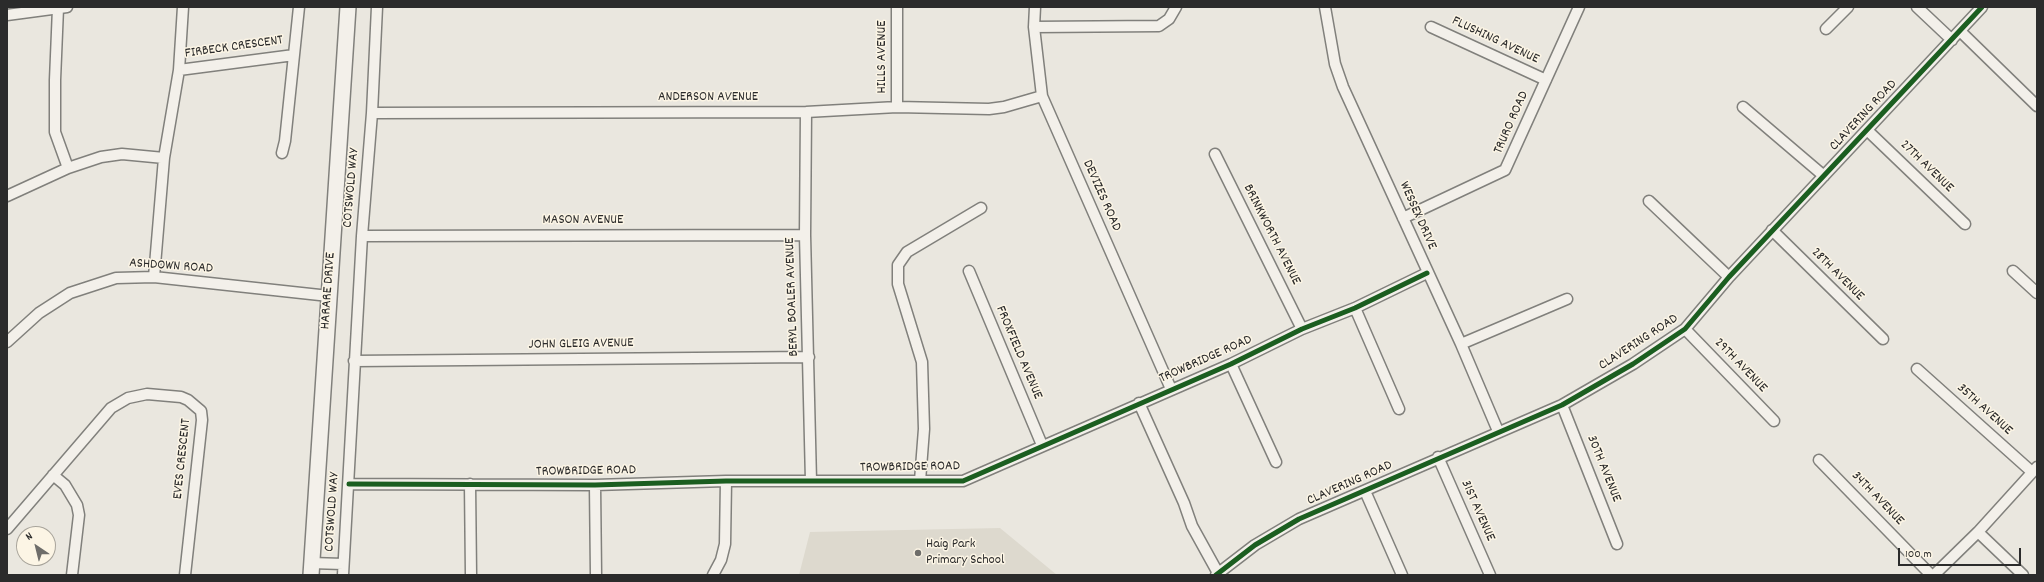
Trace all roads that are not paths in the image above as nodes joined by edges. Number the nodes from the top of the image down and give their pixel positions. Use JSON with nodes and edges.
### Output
{"nodes":[{"id":1,"x":183,"y":7,"type":"edge"},
{"id":2,"x":299,"y":7,"type":"edge"},
{"id":3,"x":348,"y":7,"type":"edge"},
{"id":4,"x":377,"y":7,"type":"edge"},
{"id":5,"x":897,"y":7,"type":"edge"},
{"id":6,"x":1035,"y":7,"type":"edge"},
{"id":7,"x":1176,"y":7,"type":"edge"},
{"id":8,"x":1325,"y":7,"type":"edge"},
{"id":9,"x":1579,"y":7,"type":"edge"},
{"id":10,"x":1848,"y":7,"type":"edge"},
{"id":11,"x":1917,"y":7,"type":"edge"},
{"id":12,"x":1982,"y":7,"type":"edge"},
{"id":13,"x":63,"y":8,"type":"edge"},
{"id":14,"x":7,"y":15,"type":"edge"},
{"id":15,"x":1034,"y":27,"type":"junction"},
{"id":16,"x":1431,"y":28,"type":"dead end"},
{"id":17,"x":1826,"y":29,"type":"dead end"},
{"id":18,"x":1960,"y":31,"type":"junction"},
{"id":19,"x":1952,"y":40,"type":"junction"},
{"id":20,"x":294,"y":55,"type":"junction"},
{"id":21,"x":178,"y":70,"type":"junction"},
{"id":22,"x":1546,"y":80,"type":"junction"},
{"id":23,"x":1042,"y":96,"type":"junction"},
{"id":24,"x":1743,"y":106,"type":"dead end"},
{"id":25,"x":2037,"y":106,"type":"edge"},
{"id":26,"x":897,"y":108,"type":"junction"},
{"id":27,"x":806,"y":112,"type":"junction"},
{"id":28,"x":372,"y":114,"type":"junction"},
{"id":29,"x":1867,"y":130,"type":"junction"},
{"id":30,"x":282,"y":153,"type":"dead end"},
{"id":31,"x":1215,"y":154,"type":"dead end"},
{"id":32,"x":164,"y":158,"type":"junction"},
{"id":33,"x":68,"y":168,"type":"junction"},
{"id":34,"x":1824,"y":176,"type":"junction"},
{"id":35,"x":7,"y":196,"type":"edge"},
{"id":36,"x":1649,"y":201,"type":"dead end"},
{"id":37,"x":981,"y":208,"type":"dead end"},
{"id":38,"x":1404,"y":218,"type":"junction"},
{"id":39,"x":1965,"y":224,"type":"dead end"},
{"id":40,"x":1772,"y":230,"type":"junction"},
{"id":41,"x":805,"y":235,"type":"junction"},
{"id":42,"x":362,"y":236,"type":"junction"},
{"id":43,"x":2013,"y":270,"type":"dead end"},
{"id":44,"x":969,"y":272,"type":"dead end"},
{"id":45,"x":1427,"y":273,"type":"junction"},
{"id":46,"x":154,"y":277,"type":"junction"},
{"id":47,"x":1729,"y":277,"type":"junction"},
{"id":48,"x":2037,"y":293,"type":"edge"},
{"id":49,"x":328,"y":296,"type":"junction"},
{"id":50,"x":1567,"y":299,"type":"dead end"},
{"id":51,"x":1355,"y":308,"type":"junction"},
{"id":52,"x":1302,"y":329,"type":"junction"},
{"id":53,"x":1685,"y":329,"type":"junction"},
{"id":54,"x":1883,"y":339,"type":"dead end"},
{"id":55,"x":7,"y":342,"type":"edge"},
{"id":56,"x":1461,"y":344,"type":"junction"},
{"id":57,"x":809,"y":357,"type":"junction"},
{"id":58,"x":354,"y":361,"type":"junction"},
{"id":59,"x":1231,"y":364,"type":"junction"},
{"id":60,"x":1917,"y":369,"type":"dead end"},
{"id":61,"x":1171,"y":390,"type":"junction"},
{"id":62,"x":1139,"y":403,"type":"junction"},
{"id":63,"x":1562,"y":405,"type":"junction"},
{"id":64,"x":1399,"y":409,"type":"dead end"},
{"id":65,"x":1774,"y":421,"type":"dead end"},
{"id":66,"x":1498,"y":431,"type":"junction"},
{"id":67,"x":1042,"y":445,"type":"junction"},
{"id":68,"x":1438,"y":457,"type":"junction"},
{"id":69,"x":1819,"y":460,"type":"dead end"},
{"id":70,"x":1276,"y":462,"type":"dead end"},
{"id":71,"x":2035,"y":470,"type":"edge"},
{"id":72,"x":53,"y":476,"type":"junction"},
{"id":73,"x":726,"y":481,"type":"junction"},
{"id":74,"x":810,"y":481,"type":"junction"},
{"id":75,"x":920,"y":481,"type":"junction"},
{"id":76,"x":349,"y":484,"type":"junction"},
{"id":77,"x":470,"y":484,"type":"junction"},
{"id":78,"x":595,"y":485,"type":"junction"},
{"id":79,"x":1365,"y":491,"type":"junction"},
{"id":80,"x":7,"y":529,"type":"edge"},
{"id":81,"x":1978,"y":532,"type":"junction"},
{"id":82,"x":1617,"y":544,"type":"dead end"},
{"id":83,"x":343,"y":564,"type":"junction"},
{"id":84,"x":311,"y":569,"type":"edge"},
{"id":85,"x":1217,"y":574,"type":"edge"},
{"id":86,"x":72,"y":575,"type":"edge"},
{"id":87,"x":185,"y":575,"type":"edge"},
{"id":88,"x":343,"y":575,"type":"edge"},
{"id":89,"x":471,"y":575,"type":"edge"},
{"id":90,"x":596,"y":575,"type":"edge"},
{"id":91,"x":713,"y":575,"type":"edge"},
{"id":92,"x":1402,"y":575,"type":"edge"},
{"id":93,"x":1490,"y":575,"type":"edge"},
{"id":94,"x":1933,"y":575,"type":"edge"},
{"id":95,"x":2024,"y":575,"type":"edge"}],
"edges":[{"from":1,"to":21,"type":"street"},
{"from":2,"to":20,"type":"street"},
{"from":3,"to":49,"type":"main road","name":"HARARE DRIVE"},
{"from":4,"to":28,"type":"street","name":"COTSWOLD WAY"},
{"from":5,"to":26,"type":"street","name":"HILLS AVENUE"},
{"from":6,"to":15,"type":"street","name":"DEVIZES ROAD"},
{"from":7,"to":15,"type":"street"},
{"from":8,"to":38,"type":"street","name":"WESSEX DRIVE"},
{"from":9,"to":22,"type":"street","name":"TRURO ROAD"},
{"from":10,"to":17,"type":"street"},
{"from":11,"to":19,"type":"street"},
{"from":12,"to":18,"type":"street","name":"CLAVERING ROAD"},
{"from":13,"to":14,"type":"street"},
{"from":13,"to":33,"type":"street"},
{"from":15,"to":23,"type":"street","name":"DEVIZES ROAD"},
{"from":16,"to":22,"type":"street","name":"FLUSHING AVENUE"},
{"from":18,"to":19,"type":"street","name":"CLAVERING ROAD"},
{"from":18,"to":25,"type":"street"},
{"from":19,"to":29,"type":"street","name":"CLAVERING ROAD"},
{"from":20,"to":21,"type":"street","name":"FIRBECK CRESCENT"},
{"from":20,"to":30,"type":"street"},
{"from":21,"to":32,"type":"street"},
{"from":22,"to":38,"type":"street","name":"TRURO ROAD"},
{"from":23,"to":26,"type":"street","name":"ANDERSON AVENUE"},
{"from":23,"to":61,"type":"street","name":"DEVIZES ROAD"},
{"from":24,"to":34,"type":"street"},
{"from":26,"to":27,"type":"street","name":"ANDERSON AVENUE"},
{"from":27,"to":28,"type":"street","name":"ANDERSON AVENUE"},
{"from":27,"to":41,"type":"street","name":"BERYL BOALER AVENUE"},
{"from":28,"to":42,"type":"street","name":"COTSWOLD WAY"},
{"from":29,"to":34,"type":"street","name":"CLAVERING ROAD"},
{"from":29,"to":39,"type":"street","name":"27TH AVENUE"},
{"from":31,"to":52,"type":"street","name":"BRINKWORTH AVENUE"},
{"from":32,"to":33,"type":"street"},
{"from":32,"to":46,"type":"street"},
{"from":33,"to":35,"type":"street"},
{"from":34,"to":40,"type":"street","name":"CLAVERING ROAD"},
{"from":36,"to":47,"type":"street"},
{"from":37,"to":75,"type":"street"},
{"from":38,"to":45,"type":"street","name":"WESSEX DRIVE"},
{"from":40,"to":47,"type":"street","name":"CLAVERING ROAD"},
{"from":40,"to":54,"type":"street","name":"28TH AVENUE"},
{"from":41,"to":42,"type":"street","name":"MASON AVENUE"},
{"from":41,"to":57,"type":"street","name":"BERYL BOALER AVENUE"},
{"from":42,"to":58,"type":"street","name":"COTSWOLD WAY"},
{"from":43,"to":48,"type":"street"},
{"from":44,"to":67,"type":"street","name":"FROXFIELD AVENUE"},
{"from":45,"to":51,"type":"street","name":"TROWBRIDGE ROAD"},
{"from":45,"to":56,"type":"street","name":"WESSEX DRIVE"},
{"from":46,"to":49,"type":"street","name":"ASHDOWN ROAD"},
{"from":46,"to":55,"type":"street","name":"ASHDOWN ROAD"},
{"from":47,"to":53,"type":"street","name":"CLAVERING ROAD"},
{"from":49,"to":84,"type":"main road","name":"HARARE DRIVE"},
{"from":50,"to":56,"type":"street"},
{"from":51,"to":52,"type":"street","name":"TROWBRIDGE ROAD"},
{"from":51,"to":64,"type":"street"},
{"from":52,"to":59,"type":"street","name":"TROWBRIDGE ROAD"},
{"from":53,"to":63,"type":"street","name":"CLAVERING ROAD"},
{"from":53,"to":65,"type":"street","name":"29TH AVENUE"},
{"from":56,"to":66,"type":"street","name":"WESSEX DRIVE"},
{"from":57,"to":58,"type":"street","name":"JOHN GLEIG AVENUE"},
{"from":57,"to":74,"type":"street","name":"BERYL BOALER AVENUE"},
{"from":58,"to":76,"type":"street","name":"COTSWOLD WAY"},
{"from":59,"to":61,"type":"street","name":"TROWBRIDGE ROAD"},
{"from":59,"to":70,"type":"street"},
{"from":60,"to":71,"type":"street","name":"35TH AVENUE"},
{"from":61,"to":62,"type":"street","name":"TROWBRIDGE ROAD"},
{"from":62,"to":67,"type":"street","name":"TROWBRIDGE ROAD"},
{"from":62,"to":85,"type":"street"},
{"from":63,"to":66,"type":"street","name":"CLAVERING ROAD"},
{"from":63,"to":82,"type":"street","name":"30TH AVENUE"},
{"from":66,"to":68,"type":"street","name":"CLAVERING ROAD"},
{"from":67,"to":75,"type":"street","name":"TROWBRIDGE ROAD"},
{"from":68,"to":79,"type":"street","name":"CLAVERING ROAD"},
{"from":68,"to":93,"type":"street","name":"31ST AVENUE"},
{"from":69,"to":94,"type":"street","name":"34TH AVENUE"},
{"from":71,"to":81,"type":"street"},
{"from":72,"to":80,"type":"street","name":"EVES CRESCENT"},
{"from":72,"to":86,"type":"street"},
{"from":72,"to":87,"type":"street","name":"EVES CRESCENT"},
{"from":73,"to":74,"type":"street","name":"TROWBRIDGE ROAD"},
{"from":73,"to":78,"type":"street","name":"TROWBRIDGE ROAD"},
{"from":73,"to":91,"type":"street"},
{"from":74,"to":75,"type":"street","name":"TROWBRIDGE ROAD"},
{"from":76,"to":77,"type":"street","name":"TROWBRIDGE ROAD"},
{"from":76,"to":83,"type":"street","name":"COTSWOLD WAY"},
{"from":77,"to":78,"type":"street","name":"TROWBRIDGE ROAD"},
{"from":77,"to":89,"type":"street"},
{"from":78,"to":90,"type":"street"},
{"from":79,"to":85,"type":"street","name":"CLAVERING ROAD"},
{"from":79,"to":92,"type":"street"},
{"from":81,"to":94,"type":"street"},
{"from":81,"to":95,"type":"street"},
{"from":83,"to":84,"type":"street","name":"COTSWOLD WAY"},
{"from":83,"to":88,"type":"street","name":"COTSWOLD WAY"}]}
